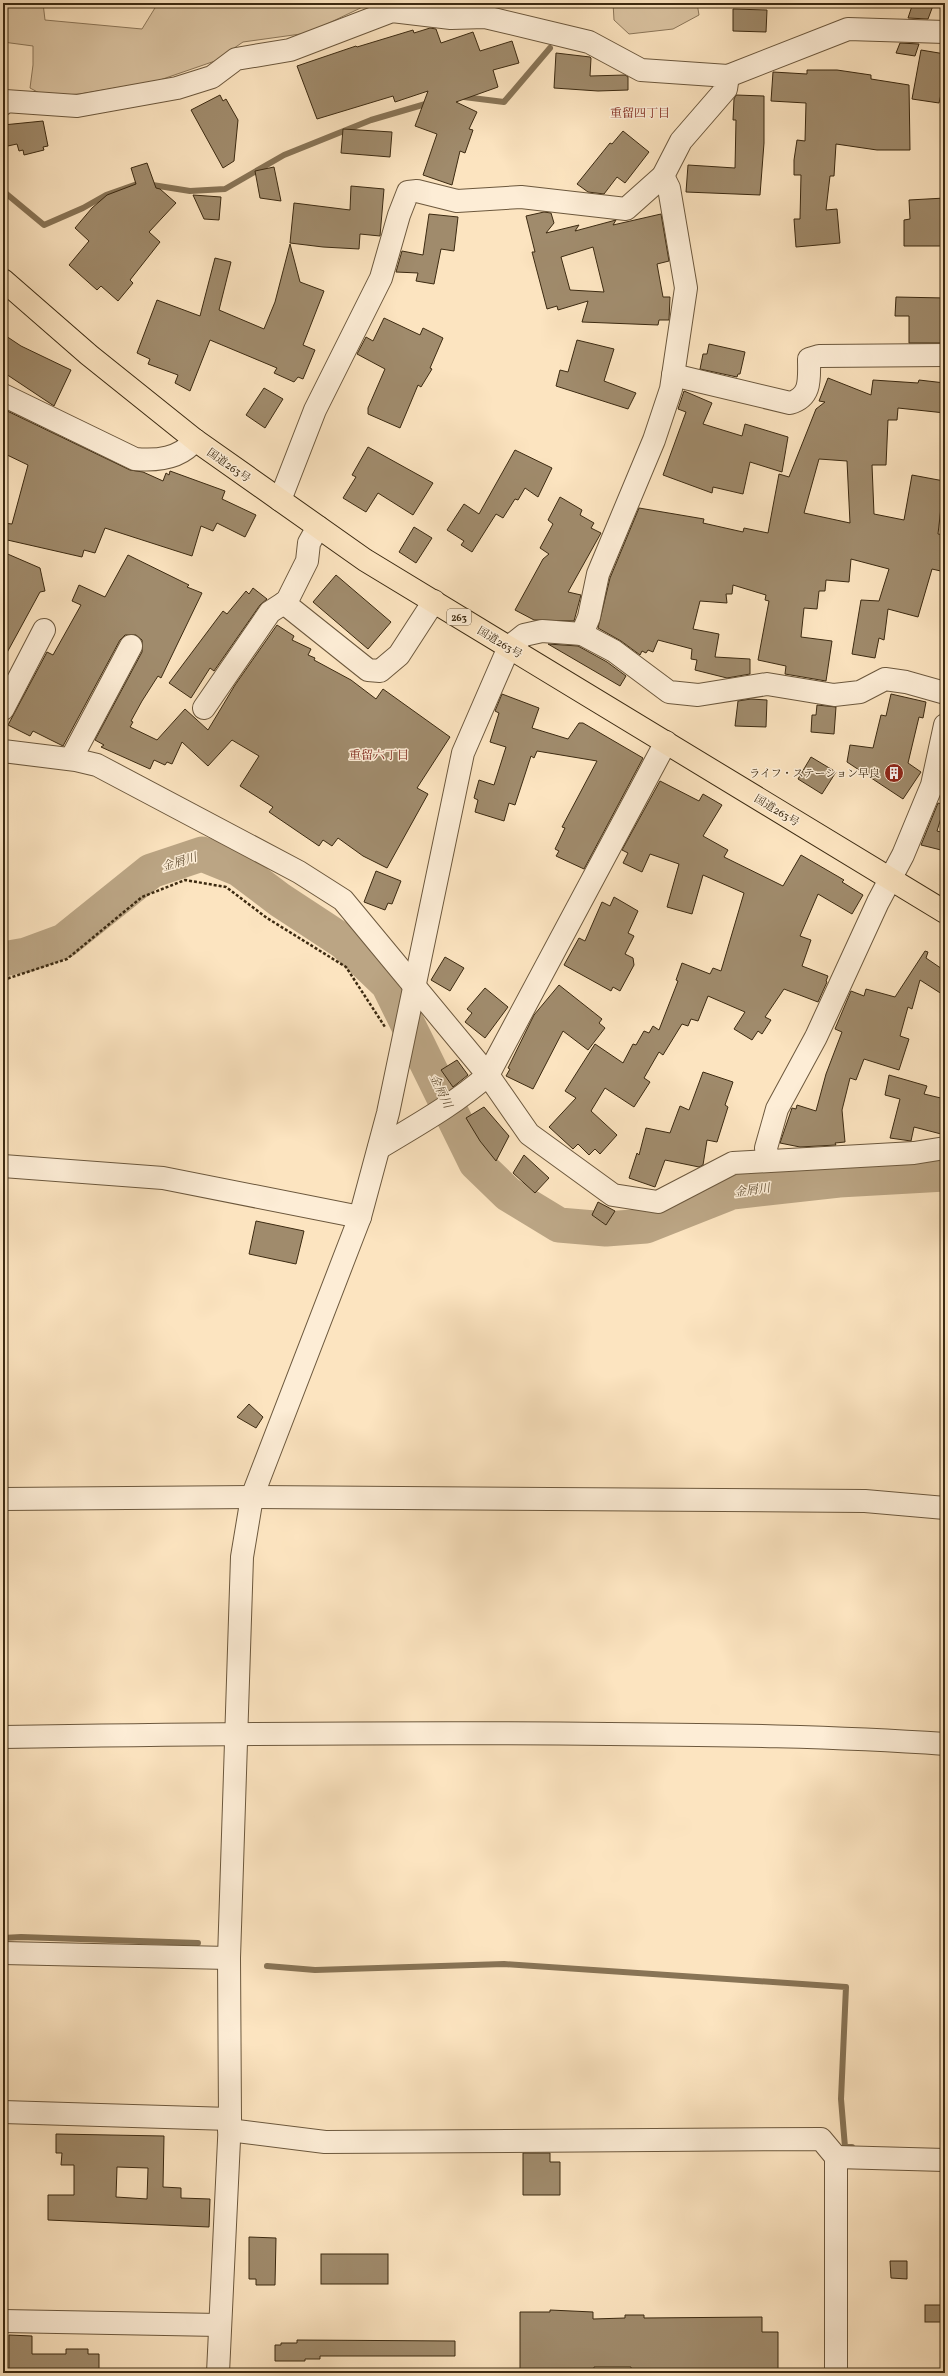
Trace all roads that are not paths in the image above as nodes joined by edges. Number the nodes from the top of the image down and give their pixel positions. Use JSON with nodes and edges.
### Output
{"nodes":[{"id":1,"x":945,"y":32,"type":"edge"},
{"id":2,"x":728,"y":76,"type":"junction"},
{"id":3,"x":3,"y":104,"type":"edge"},
{"id":4,"x":663,"y":176,"type":"junction"},
{"id":5,"x":3,"y":280,"type":"edge"},
{"id":6,"x":945,"y":355,"type":"edge"},
{"id":7,"x":673,"y":375,"type":"junction"},
{"id":8,"x":3,"y":395,"type":"edge"},
{"id":9,"x":195,"y":440,"type":"junction"},
{"id":10,"x":280,"y":500,"type":"junction"},
{"id":11,"x":318,"y":527,"type":"junction"},
{"id":12,"x":434,"y":602,"type":"junction"},
{"id":13,"x":284,"y":603,"type":"junction"},
{"id":14,"x":44,"y":630,"type":"dead end"},
{"id":15,"x":582,"y":634,"type":"junction"},
{"id":16,"x":132,"y":646,"type":"dead end"},
{"id":17,"x":509,"y":647,"type":"junction"},
{"id":18,"x":945,"y":693,"type":"edge"},
{"id":19,"x":204,"y":708,"type":"dead end"},
{"id":20,"x":3,"y":709,"type":"edge"},
{"id":21,"x":945,"y":725,"type":"edge"},
{"id":22,"x":666,"y":742,"type":"junction"},
{"id":23,"x":3,"y":751,"type":"edge"},
{"id":24,"x":71,"y":759,"type":"junction"},
{"id":25,"x":938,"y":786,"type":"edge"},
{"id":26,"x":890,"y":879,"type":"junction"},
{"id":27,"x":945,"y":912,"type":"edge"},
{"id":28,"x":413,"y":985,"type":"junction"},
{"id":29,"x":488,"y":1075,"type":"junction"},
{"id":30,"x":379,"y":1148,"type":"junction"},
{"id":31,"x":945,"y":1148,"type":"edge"},
{"id":32,"x":768,"y":1161,"type":"junction"},
{"id":33,"x":3,"y":1166,"type":"edge"},
{"id":34,"x":360,"y":1217,"type":"junction"},
{"id":35,"x":252,"y":1497,"type":"junction"},
{"id":36,"x":3,"y":1499,"type":"edge"},
{"id":37,"x":945,"y":1508,"type":"edge"},
{"id":38,"x":237,"y":1733,"type":"junction"},
{"id":39,"x":3,"y":1738,"type":"edge"},
{"id":40,"x":945,"y":1744,"type":"edge"},
{"id":41,"x":3,"y":1953,"type":"edge"},
{"id":42,"x":229,"y":1958,"type":"junction"},
{"id":43,"x":3,"y":2112,"type":"edge"},
{"id":44,"x":230,"y":2124,"type":"junction"},
{"id":45,"x":836,"y":2157,"type":"junction"},
{"id":46,"x":945,"y":2160,"type":"edge"},
{"id":47,"x":3,"y":2321,"type":"edge"},
{"id":48,"x":219,"y":2325,"type":"junction"},
{"id":49,"x":218,"y":2373,"type":"edge"},
{"id":50,"x":836,"y":2373,"type":"edge"}],
"edges":[{"from":1,"to":2,"type":"street"},
{"from":2,"to":3,"type":"street"},
{"from":2,"to":4,"type":"street"},
{"from":4,"to":7,"type":"street"},
{"from":4,"to":10,"type":"street"},
{"from":5,"to":9,"type":"highway","name":"国道263号","number":"263"},
{"from":6,"to":7,"type":"street"},
{"from":7,"to":15,"type":"street"},
{"from":8,"to":9,"type":"street"},
{"from":9,"to":10,"type":"highway","name":"国道263号","number":"263"},
{"from":10,"to":11,"type":"highway","name":"国道263号","number":"263"},
{"from":11,"to":12,"type":"highway","name":"国道263号","number":"263"},
{"from":11,"to":13,"type":"street"},
{"from":12,"to":13,"type":"street"},
{"from":12,"to":17,"type":"highway","name":"国道263号","number":"263"},
{"from":13,"to":19,"type":"street"},
{"from":14,"to":20,"type":"street"},
{"from":15,"to":17,"type":"street"},
{"from":15,"to":18,"type":"street"},
{"from":16,"to":24,"type":"street"},
{"from":17,"to":22,"type":"highway","name":"国道263号","number":"263"},
{"from":17,"to":28,"type":"street"},
{"from":21,"to":25,"type":"street"},
{"from":22,"to":26,"type":"highway","name":"国道263号","number":"263"},
{"from":22,"to":29,"type":"street"},
{"from":23,"to":24,"type":"street"},
{"from":24,"to":28,"type":"street"},
{"from":25,"to":26,"type":"street"},
{"from":26,"to":27,"type":"highway","name":"国道263号","number":"263"},
{"from":26,"to":32,"type":"street"},
{"from":28,"to":29,"type":"street"},
{"from":28,"to":30,"type":"street"},
{"from":29,"to":30,"type":"street"},
{"from":29,"to":32,"type":"street"},
{"from":30,"to":34,"type":"street"},
{"from":31,"to":32,"type":"street"},
{"from":33,"to":34,"type":"street"},
{"from":34,"to":35,"type":"street"},
{"from":35,"to":36,"type":"street"},
{"from":35,"to":37,"type":"street"},
{"from":35,"to":38,"type":"street"},
{"from":38,"to":39,"type":"street"},
{"from":38,"to":40,"type":"street"},
{"from":38,"to":42,"type":"street"},
{"from":41,"to":42,"type":"street"},
{"from":42,"to":44,"type":"street"},
{"from":43,"to":44,"type":"street"},
{"from":44,"to":45,"type":"street"},
{"from":44,"to":48,"type":"street"},
{"from":45,"to":46,"type":"street"},
{"from":45,"to":50,"type":"street"},
{"from":47,"to":48,"type":"street"},
{"from":48,"to":49,"type":"street"}]}
